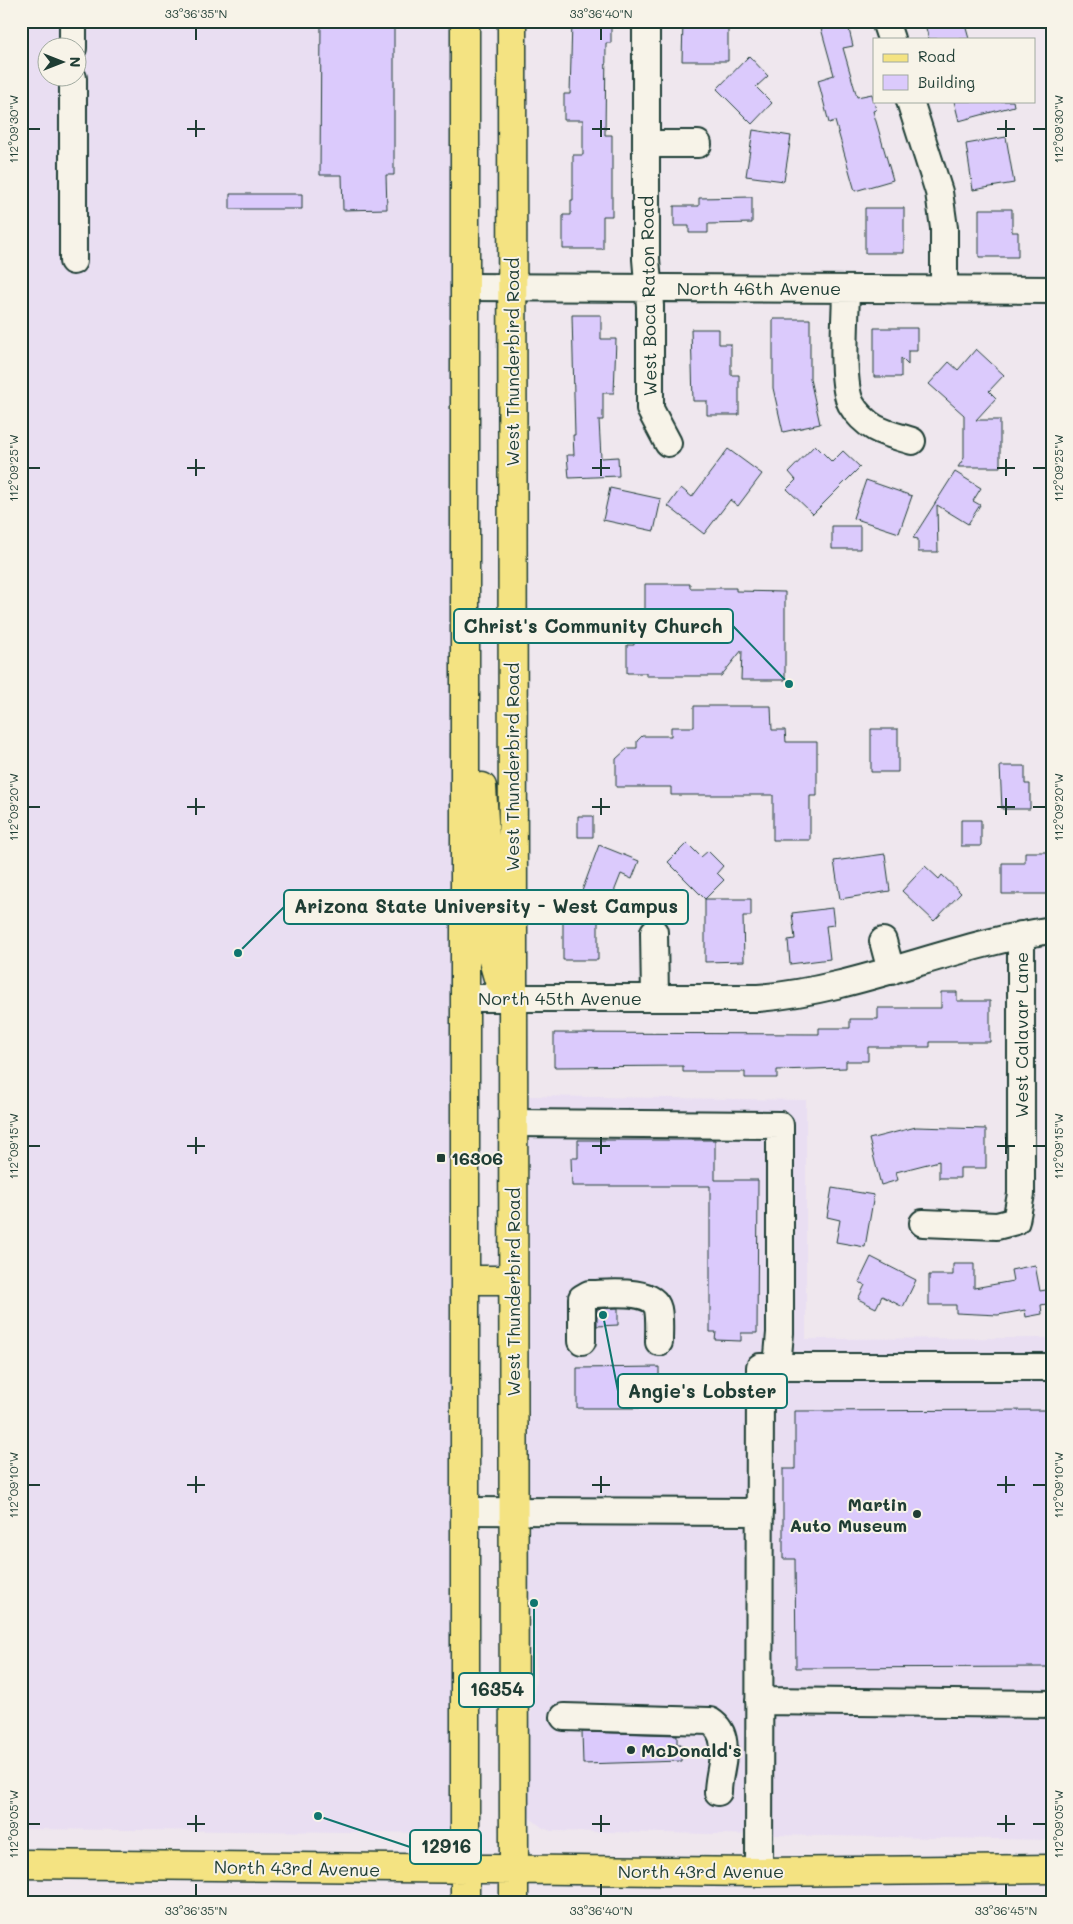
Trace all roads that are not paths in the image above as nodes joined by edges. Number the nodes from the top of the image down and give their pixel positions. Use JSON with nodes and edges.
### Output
{"nodes":[{"id":1,"x":73,"y":21,"type":"edge"},
{"id":2,"x":465,"y":21,"type":"edge"},
{"id":3,"x":512,"y":21,"type":"edge"},
{"id":4,"x":646,"y":21,"type":"edge"},
{"id":5,"x":885,"y":21,"type":"edge"},
{"id":6,"x":73,"y":38,"type":"edge"},
{"id":7,"x":891,"y":38,"type":"edge"},
{"id":8,"x":73,"y":88,"type":"edge"},
{"id":9,"x":910,"y":102,"type":"edge"},
{"id":10,"x":646,"y":144,"type":"junction"},
{"id":11,"x":698,"y":144,"type":"dead end"},
{"id":12,"x":73,"y":261,"type":"dead end"},
{"id":13,"x":465,"y":287,"type":"junction"},
{"id":14,"x":512,"y":287,"type":"junction"},
{"id":15,"x":649,"y":288,"type":"junction"},
{"id":16,"x":846,"y":289,"type":"junction"},
{"id":17,"x":944,"y":290,"type":"junction"},
{"id":18,"x":1052,"y":290,"type":"edge"},
{"id":19,"x":912,"y":441,"type":"dead end"},
{"id":20,"x":668,"y":443,"type":"dead end"},
{"id":21,"x":465,"y":716,"type":"junction"},
{"id":22,"x":1052,"y":930,"type":"edge"},
{"id":23,"x":654,"y":932,"type":"dead end"},
{"id":24,"x":1021,"y":935,"type":"junction"},
{"id":25,"x":882,"y":941,"type":"dead end"},
{"id":26,"x":891,"y":971,"type":"junction"},
{"id":27,"x":465,"y":998,"type":"junction"},
{"id":28,"x":513,"y":998,"type":"junction"},
{"id":29,"x":655,"y":998,"type":"junction"},
{"id":30,"x":513,"y":1123,"type":"junction"},
{"id":31,"x":922,"y":1223,"type":"dead end"},
{"id":32,"x":466,"y":1280,"type":"junction"},
{"id":33,"x":513,"y":1280,"type":"junction"},
{"id":34,"x":582,"y":1341,"type":"dead end"},
{"id":35,"x":654,"y":1342,"type":"dead end"},
{"id":36,"x":1052,"y":1367,"type":"edge"},
{"id":37,"x":777,"y":1368,"type":"junction"},
{"id":38,"x":466,"y":1512,"type":"junction"},
{"id":39,"x":512,"y":1512,"type":"junction"},
{"id":40,"x":760,"y":1512,"type":"junction"},
{"id":41,"x":760,"y":1701,"type":"junction"},
{"id":42,"x":1052,"y":1704,"type":"edge"},
{"id":43,"x":564,"y":1718,"type":"dead end"},
{"id":44,"x":718,"y":1784,"type":"dead end"},
{"id":45,"x":21,"y":1864,"type":"edge"},
{"id":46,"x":1052,"y":1869,"type":"edge"},
{"id":47,"x":466,"y":1870,"type":"junction"},
{"id":48,"x":513,"y":1870,"type":"junction"},
{"id":49,"x":759,"y":1872,"type":"junction"},
{"id":50,"x":466,"y":1903,"type":"edge"},
{"id":51,"x":514,"y":1903,"type":"edge"}],
"edges":[{"from":1,"to":6,"type":"street"},
{"from":2,"to":13,"type":"main road"},
{"from":3,"to":14,"type":"main road","name":"West Thunderbird Road"},
{"from":4,"to":10,"type":"street","name":"West Boca Raton Road"},
{"from":5,"to":7,"type":"street"},
{"from":8,"to":12,"type":"street"},
{"from":9,"to":17,"type":"street"},
{"from":10,"to":11,"type":"street"},
{"from":10,"to":15,"type":"street","name":"West Boca Raton Road"},
{"from":13,"to":14,"type":"street","name":"North 46th Avenue"},
{"from":13,"to":21,"type":"main road"},
{"from":14,"to":15,"type":"street","name":"North 46th Avenue"},
{"from":14,"to":28,"type":"main road","name":"West Thunderbird Road"},
{"from":15,"to":16,"type":"street","name":"North 46th Avenue"},
{"from":15,"to":20,"type":"street","name":"West Boca Raton Road"},
{"from":16,"to":17,"type":"street","name":"North 46th Avenue"},
{"from":16,"to":19,"type":"street"},
{"from":17,"to":18,"type":"street","name":"North 46th Avenue"},
{"from":21,"to":27,"type":"main road"},
{"from":21,"to":28,"type":"main road"},
{"from":22,"to":24,"type":"street","name":"North 45th Avenue"},
{"from":23,"to":29,"type":"street","name":"North 45th Avenue"},
{"from":24,"to":26,"type":"street","name":"North 45th Avenue"},
{"from":24,"to":31,"type":"street","name":"West Calavar Lane"},
{"from":25,"to":26,"type":"street"},
{"from":26,"to":29,"type":"street","name":"North 45th Avenue"},
{"from":27,"to":28,"type":"street","name":"North 45th Avenue"},
{"from":27,"to":32,"type":"main road"},
{"from":28,"to":29,"type":"street","name":"North 45th Avenue"},
{"from":28,"to":30,"type":"main road","name":"West Thunderbird Road"},
{"from":30,"to":33,"type":"main road","name":"West Thunderbird Road"},
{"from":30,"to":37,"type":"street"},
{"from":32,"to":33,"type":"main road"},
{"from":32,"to":38,"type":"main road"},
{"from":33,"to":39,"type":"main road","name":"West Thunderbird Road"},
{"from":34,"to":35,"type":"street"},
{"from":36,"to":37,"type":"street"},
{"from":37,"to":40,"type":"street"},
{"from":38,"to":39,"type":"street"},
{"from":38,"to":47,"type":"main road"},
{"from":39,"to":40,"type":"street"},
{"from":39,"to":48,"type":"main road","name":"West Thunderbird Road"},
{"from":40,"to":41,"type":"street"},
{"from":41,"to":42,"type":"street"},
{"from":41,"to":49,"type":"street"},
{"from":43,"to":44,"type":"street"},
{"from":45,"to":47,"type":"main road","name":"North 43rd Avenue"},
{"from":46,"to":49,"type":"main road","name":"North 43rd Avenue"},
{"from":47,"to":48,"type":"main road","name":"North 43rd Avenue"},
{"from":47,"to":50,"type":"main road"},
{"from":48,"to":49,"type":"main road","name":"North 43rd Avenue"},
{"from":48,"to":51,"type":"main road","name":"West Thunderbird Road"}]}
